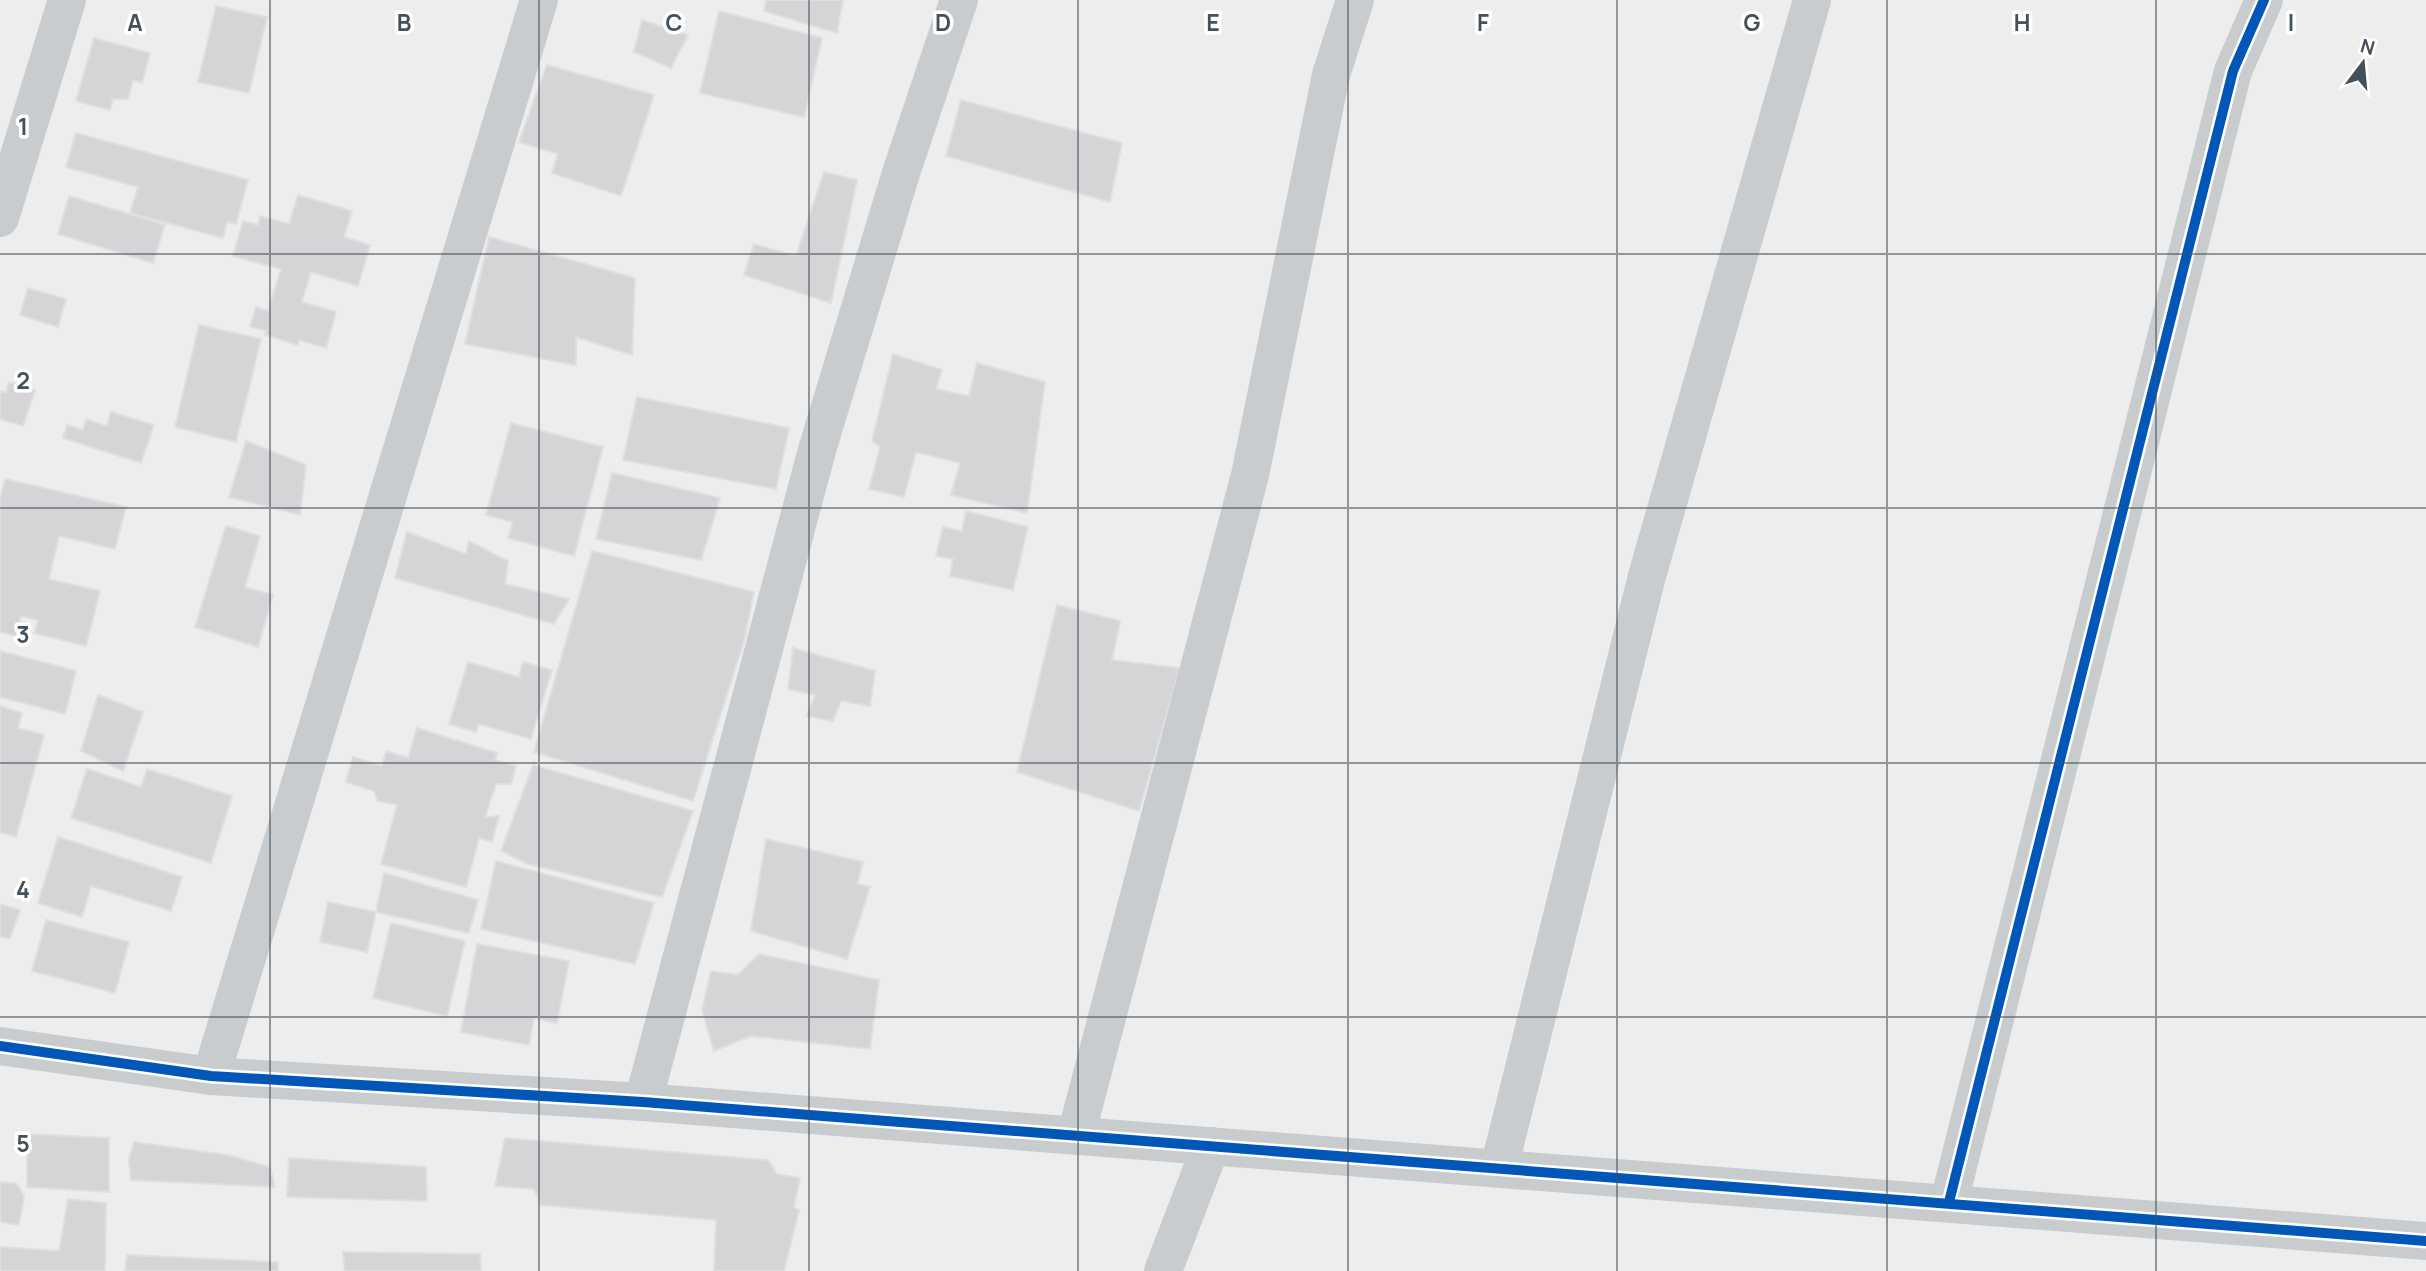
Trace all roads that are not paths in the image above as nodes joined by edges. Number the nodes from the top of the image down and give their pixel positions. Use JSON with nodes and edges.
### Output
{"nodes":[{"id":1,"x":67,"y":0,"type":"edge"},
{"id":2,"x":539,"y":0,"type":"edge"},
{"id":3,"x":958,"y":0,"type":"edge"},
{"id":4,"x":1355,"y":0,"type":"edge"},
{"id":5,"x":1812,"y":0,"type":"edge"},
{"id":6,"x":2264,"y":0,"type":"edge"},
{"id":7,"x":0,"y":218,"type":"edge"},
{"id":8,"x":0,"y":1045,"type":"edge"},
{"id":9,"x":211,"y":1076,"type":"junction"},
{"id":10,"x":643,"y":1102,"type":"junction"},
{"id":11,"x":1076,"y":1135,"type":"junction"},
{"id":12,"x":1211,"y":1146,"type":"junction"},
{"id":13,"x":1499,"y":1168,"type":"junction"},
{"id":14,"x":1949,"y":1202,"type":"junction"},
{"id":15,"x":2426,"y":1241,"type":"edge"},
{"id":16,"x":1163,"y":1271,"type":"edge"}],
"edges":[{"from":1,"to":7,"type":"street"},
{"from":2,"to":9,"type":"street"},
{"from":3,"to":10,"type":"street"},
{"from":4,"to":11,"type":"street"},
{"from":5,"to":13,"type":"street"},
{"from":6,"to":14,"type":"street"},
{"from":8,"to":9,"type":"street"},
{"from":9,"to":10,"type":"street"},
{"from":10,"to":11,"type":"street"},
{"from":11,"to":12,"type":"street"},
{"from":12,"to":13,"type":"street"},
{"from":12,"to":16,"type":"street"},
{"from":13,"to":14,"type":"street"},
{"from":14,"to":15,"type":"street"}]}
